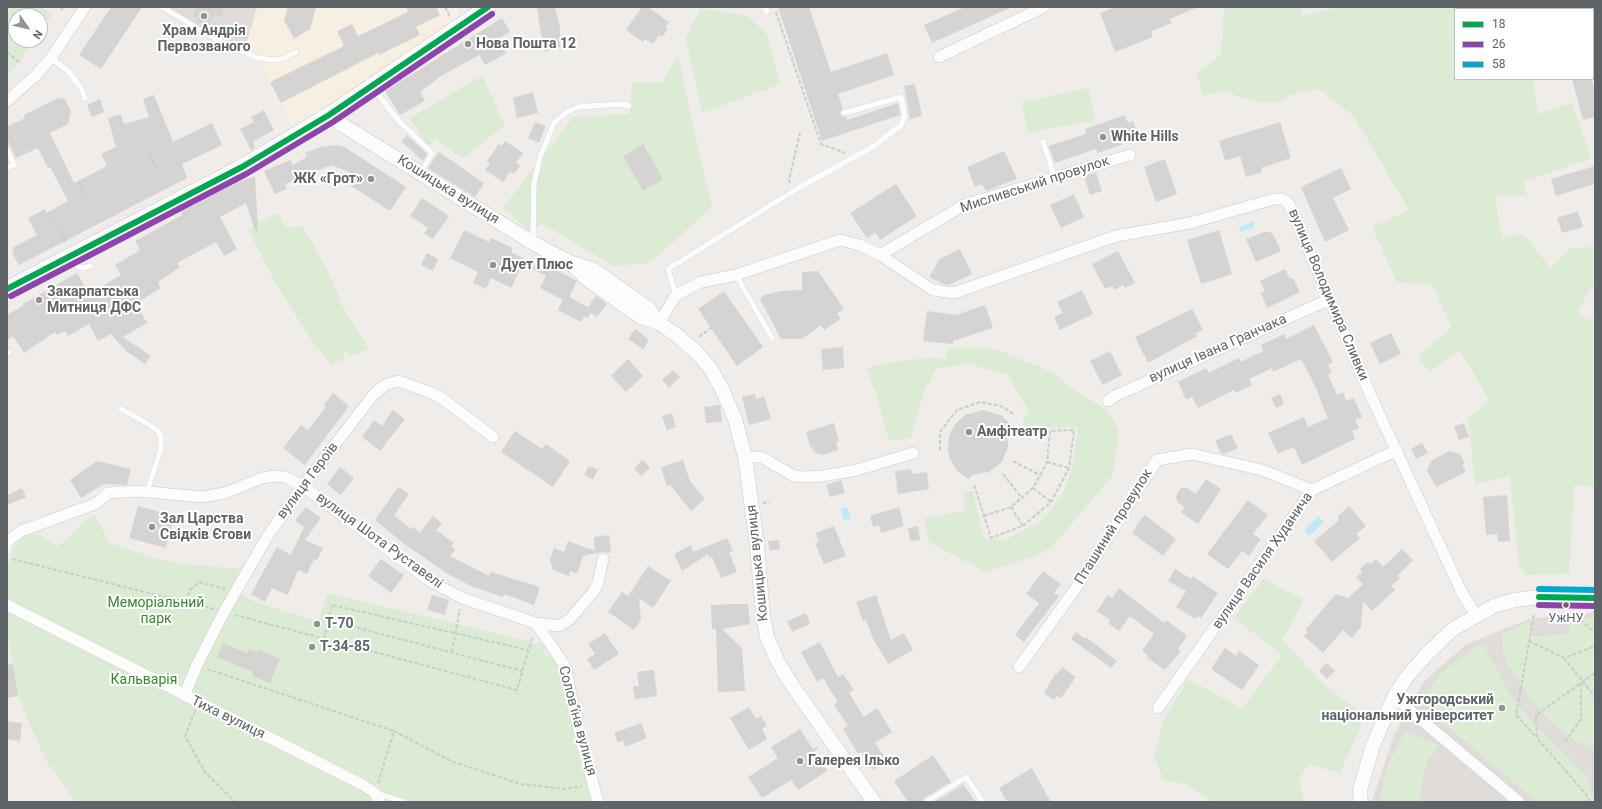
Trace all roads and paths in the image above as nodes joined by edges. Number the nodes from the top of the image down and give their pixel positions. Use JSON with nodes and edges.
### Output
{"nodes":[{"id":1,"x":162,"y":7,"type":"edge"},
{"id":2,"x":445,"y":7,"type":"edge"},
{"id":3,"x":488,"y":7,"type":"edge"},
{"id":4,"x":774,"y":7,"type":"edge"},
{"id":5,"x":1044,"y":7,"type":"edge"},
{"id":6,"x":81,"y":9,"type":"edge"},
{"id":7,"x":471,"y":11,"type":"edge"},
{"id":8,"x":450,"y":18,"type":"dead end"},
{"id":9,"x":7,"y":52,"type":"edge"},
{"id":10,"x":296,"y":52,"type":"dead end"},
{"id":11,"x":939,"y":57,"type":"dead end"},
{"id":12,"x":51,"y":58,"type":"junction"},
{"id":13,"x":20,"y":63,"type":"dead end"},
{"id":14,"x":371,"y":86,"type":"junction"},
{"id":15,"x":85,"y":98,"type":"dead end"},
{"id":16,"x":7,"y":101,"type":"edge"},
{"id":17,"x":629,"y":106,"type":"dead end"},
{"id":18,"x":844,"y":114,"type":"dead end"},
{"id":19,"x":329,"y":115,"type":"junction"},
{"id":20,"x":800,"y":133,"type":"dead end"},
{"id":21,"x":1043,"y":142,"type":"dead end"},
{"id":22,"x":7,"y":149,"type":"edge"},
{"id":23,"x":150,"y":155,"type":"dead end"},
{"id":24,"x":1130,"y":155,"type":"dead end"},
{"id":25,"x":856,"y":156,"type":"junction"},
{"id":26,"x":7,"y":168,"type":"edge"},
{"id":27,"x":158,"y":171,"type":"dead end"},
{"id":28,"x":421,"y":173,"type":"junction"},
{"id":29,"x":1055,"y":178,"type":"junction"},
{"id":30,"x":78,"y":182,"type":"dead end"},
{"id":31,"x":795,"y":191,"type":"junction"},
{"id":32,"x":87,"y":198,"type":"dead end"},
{"id":33,"x":49,"y":212,"type":"dead end"},
{"id":34,"x":533,"y":243,"type":"junction"},
{"id":35,"x":70,"y":250,"type":"junction"},
{"id":36,"x":880,"y":255,"type":"junction"},
{"id":37,"x":91,"y":266,"type":"dead end"},
{"id":38,"x":736,"y":275,"type":"junction"},
{"id":39,"x":7,"y":289,"type":"edge"},
{"id":40,"x":676,"y":294,"type":"junction"},
{"id":41,"x":1330,"y":299,"type":"junction"},
{"id":42,"x":659,"y":323,"type":"junction"},
{"id":43,"x":772,"y":338,"type":"dead end"},
{"id":44,"x":1108,"y":402,"type":"dead end"},
{"id":45,"x":121,"y":409,"type":"dead end"},
{"id":46,"x":1015,"y":415,"type":"dead end"},
{"id":47,"x":1050,"y":431,"type":"junction"},
{"id":48,"x":1019,"y":432,"type":"dead end"},
{"id":49,"x":493,"y":437,"type":"dead end"},
{"id":50,"x":940,"y":450,"type":"dead end"},
{"id":51,"x":1397,"y":450,"type":"junction"},
{"id":52,"x":913,"y":453,"type":"dead end"},
{"id":53,"x":745,"y":457,"type":"junction"},
{"id":54,"x":1013,"y":461,"type":"dead end"},
{"id":55,"x":1047,"y":462,"type":"junction"},
{"id":56,"x":1069,"y":468,"type":"junction"},
{"id":57,"x":1003,"y":474,"type":"dead end"},
{"id":58,"x":1040,"y":475,"type":"junction"},
{"id":59,"x":974,"y":485,"type":"dead end"},
{"id":60,"x":303,"y":486,"type":"junction"},
{"id":61,"x":1034,"y":488,"type":"junction"},
{"id":62,"x":1312,"y":490,"type":"junction"},
{"id":63,"x":148,"y":492,"type":"junction"},
{"id":64,"x":1022,"y":498,"type":"junction"},
{"id":65,"x":1052,"y":502,"type":"junction"},
{"id":66,"x":1011,"y":507,"type":"junction"},
{"id":67,"x":984,"y":516,"type":"junction"},
{"id":68,"x":1023,"y":526,"type":"junction"},
{"id":69,"x":8,"y":541,"type":"edge"},
{"id":70,"x":7,"y":553,"type":"edge"},
{"id":71,"x":7,"y":558,"type":"edge"},
{"id":72,"x":603,"y":559,"type":"dead end"},
{"id":73,"x":235,"y":591,"type":"junction"},
{"id":74,"x":462,"y":598,"type":"junction"},
{"id":75,"x":1595,"y":598,"type":"edge"},
{"id":76,"x":186,"y":601,"type":"junction"},
{"id":77,"x":7,"y":605,"type":"edge"},
{"id":78,"x":1572,"y":611,"type":"dead end"},
{"id":79,"x":224,"y":612,"type":"junction"},
{"id":80,"x":1476,"y":614,"type":"junction"},
{"id":81,"x":1534,"y":615,"type":"dead end"},
{"id":82,"x":248,"y":618,"type":"dead end"},
{"id":83,"x":328,"y":620,"type":"junction"},
{"id":84,"x":536,"y":623,"type":"junction"},
{"id":85,"x":1595,"y":632,"type":"edge"},
{"id":86,"x":455,"y":633,"type":"junction"},
{"id":87,"x":324,"y":640,"type":"junction"},
{"id":88,"x":1529,"y":641,"type":"junction"},
{"id":89,"x":1595,"y":646,"type":"edge"},
{"id":90,"x":528,"y":650,"type":"junction"},
{"id":91,"x":452,"y":652,"type":"junction"},
{"id":92,"x":1564,"y":658,"type":"junction"},
{"id":93,"x":197,"y":665,"type":"junction"},
{"id":94,"x":1019,"y":667,"type":"dead end"},
{"id":95,"x":522,"y":670,"type":"junction"},
{"id":96,"x":1595,"y":673,"type":"edge"},
{"id":97,"x":1582,"y":682,"type":"junction"},
{"id":98,"x":184,"y":696,"type":"junction"},
{"id":99,"x":1394,"y":697,"type":"junction"},
{"id":100,"x":1595,"y":697,"type":"edge"},
{"id":101,"x":198,"y":702,"type":"junction"},
{"id":102,"x":1158,"y":708,"type":"dead end"},
{"id":103,"x":394,"y":731,"type":"junction"},
{"id":104,"x":1537,"y":738,"type":"junction"},
{"id":105,"x":1565,"y":742,"type":"dead end"},
{"id":106,"x":821,"y":746,"type":"dead end"},
{"id":107,"x":814,"y":750,"type":"dead end"},
{"id":108,"x":594,"y":784,"type":"junction"},
{"id":109,"x":378,"y":798,"type":"edge"},
{"id":110,"x":235,"y":802,"type":"edge"},
{"id":111,"x":404,"y":802,"type":"edge"},
{"id":112,"x":598,"y":802,"type":"edge"},
{"id":113,"x":874,"y":802,"type":"edge"},
{"id":114,"x":926,"y":802,"type":"edge"},
{"id":115,"x":983,"y":802,"type":"edge"},
{"id":116,"x":1361,"y":802,"type":"edge"},
{"id":117,"x":1519,"y":802,"type":"edge"},
{"id":118,"x":1590,"y":802,"type":"edge"}],
"edges":[{"from":1,"to":10,"type":"lane"},
{"from":2,"to":8,"type":"path"},
{"from":3,"to":7,"type":"main road"},
{"from":4,"to":25,"type":"path"},
{"from":5,"to":11,"type":"street"},
{"from":6,"to":12,"type":"street"},
{"from":7,"to":14,"type":"main road"},
{"from":9,"to":13,"type":"path"},
{"from":12,"to":15,"type":"lane"},
{"from":12,"to":16,"type":"street"},
{"from":14,"to":19,"type":"main road"},
{"from":14,"to":28,"type":"lane"},
{"from":17,"to":34,"type":"lane"},
{"from":18,"to":25,"type":"lane"},
{"from":19,"to":28,"type":"street","name":"Кошицька вулиця"},
{"from":19,"to":35,"type":"main road"},
{"from":20,"to":31,"type":"path"},
{"from":21,"to":29,"type":"lane"},
{"from":22,"to":26,"type":"lane"},
{"from":23,"to":27,"type":"path"},
{"from":24,"to":29,"type":"street","name":"Мисливський провулок"},
{"from":25,"to":31,"type":"lane"},
{"from":28,"to":34,"type":"street","name":"Кошицька вулиця"},
{"from":29,"to":36,"type":"street","name":"Мисливський провулок"},
{"from":30,"to":32,"type":"path"},
{"from":31,"to":40,"type":"lane"},
{"from":33,"to":35,"type":"path"},
{"from":34,"to":42,"type":"street","name":"Кошицька вулиця"},
{"from":35,"to":37,"type":"lane"},
{"from":35,"to":39,"type":"main road"},
{"from":36,"to":38,"type":"street","name":"вулиця Володимира Сливки"},
{"from":36,"to":41,"type":"street","name":"вулиця Володимира Сливки"},
{"from":38,"to":40,"type":"street","name":"вулиця Володимира Сливки"},
{"from":38,"to":43,"type":"lane"},
{"from":40,"to":42,"type":"street"},
{"from":41,"to":44,"type":"street","name":"вулиця Івана Гранчака"},
{"from":41,"to":51,"type":"street","name":"вулиця Володимира Сливки"},
{"from":42,"to":53,"type":"street","name":"Кошицька вулиця"},
{"from":45,"to":63,"type":"lane"},
{"from":46,"to":50,"type":"path"},
{"from":47,"to":48,"type":"path"},
{"from":47,"to":55,"type":"path"},
{"from":47,"to":56,"type":"path"},
{"from":49,"to":60,"type":"street","name":"вулиця Героїв"},
{"from":51,"to":62,"type":"street","name":"вулиця Василя Худанича"},
{"from":51,"to":80,"type":"street","name":"вулиця Володимира Сливки"},
{"from":52,"to":53,"type":"street"},
{"from":53,"to":113,"type":"street","name":"Кошицька вулиця"},
{"from":54,"to":58,"type":"path"},
{"from":55,"to":56,"type":"path"},
{"from":55,"to":58,"type":"path"},
{"from":56,"to":65,"type":"path"},
{"from":57,"to":64,"type":"path"},
{"from":58,"to":61,"type":"path"},
{"from":59,"to":67,"type":"path"},
{"from":60,"to":63,"type":"street","name":"вулиця Шота Руставелі"},
{"from":60,"to":73,"type":"street","name":"вулиця Героїв"},
{"from":60,"to":74,"type":"street","name":"вулиця Шота Руставелі"},
{"from":61,"to":64,"type":"path"},
{"from":61,"to":65,"type":"path"},
{"from":62,"to":94,"type":"street","name":"Пташиний провулок"},
{"from":62,"to":102,"type":"street","name":"вулиця Василя Худанича"},
{"from":63,"to":69,"type":"street","name":"вулиця Шота Руставелі"},
{"from":64,"to":66,"type":"path"},
{"from":65,"to":68,"type":"path"},
{"from":66,"to":67,"type":"path"},
{"from":66,"to":68,"type":"path"},
{"from":67,"to":68,"type":"path"},
{"from":69,"to":70,"type":"lane"},
{"from":71,"to":76,"type":"path"},
{"from":72,"to":84,"type":"street","name":"вулиця Шота Руставелі"},
{"from":73,"to":76,"type":"path"},
{"from":73,"to":79,"type":"street","name":"вулиця Героїв"},
{"from":74,"to":84,"type":"street","name":"вулиця Шота Руставелі"},
{"from":74,"to":86,"type":"path"},
{"from":75,"to":80,"type":"street"},
{"from":76,"to":79,"type":"path"},
{"from":77,"to":98,"type":"street","name":"Тиха вулиця"},
{"from":78,"to":85,"type":"path"},
{"from":79,"to":93,"type":"street","name":"вулиця Героїв"},
{"from":80,"to":99,"type":"street"},
{"from":81,"to":88,"type":"path"},
{"from":82,"to":87,"type":"path"},
{"from":83,"to":86,"type":"path"},
{"from":83,"to":87,"type":"path"},
{"from":83,"to":91,"type":"path"},
{"from":84,"to":90,"type":"path"},
{"from":84,"to":108,"type":"street","name":"Соловʼїна вулиця"},
{"from":86,"to":90,"type":"path"},
{"from":86,"to":91,"type":"path"},
{"from":87,"to":95,"type":"path"},
{"from":88,"to":92,"type":"path"},
{"from":88,"to":104,"type":"path"},
{"from":89,"to":92,"type":"path"},
{"from":90,"to":95,"type":"path"},
{"from":91,"to":95,"type":"path"},
{"from":92,"to":97,"type":"path"},
{"from":93,"to":98,"type":"street","name":"вулиця Героїв"},
{"from":93,"to":103,"type":"path"},
{"from":96,"to":97,"type":"path"},
{"from":97,"to":100,"type":"path"},
{"from":97,"to":104,"type":"path"},
{"from":97,"to":105,"type":"path"},
{"from":98,"to":101,"type":"street","name":"Тиха вулиця"},
{"from":99,"to":116,"type":"street"},
{"from":99,"to":117,"type":"street"},
{"from":101,"to":109,"type":"street","name":"Тиха вулиця"},
{"from":101,"to":110,"type":"path"},
{"from":103,"to":108,"type":"path"},
{"from":103,"to":109,"type":"path"},
{"from":104,"to":118,"type":"path"},
{"from":106,"to":107,"type":"path"},
{"from":108,"to":112,"type":"street","name":"Соловʼїна вулиця"},
{"from":109,"to":111,"type":"lane"},
{"from":114,"to":115,"type":"lane"}]}
